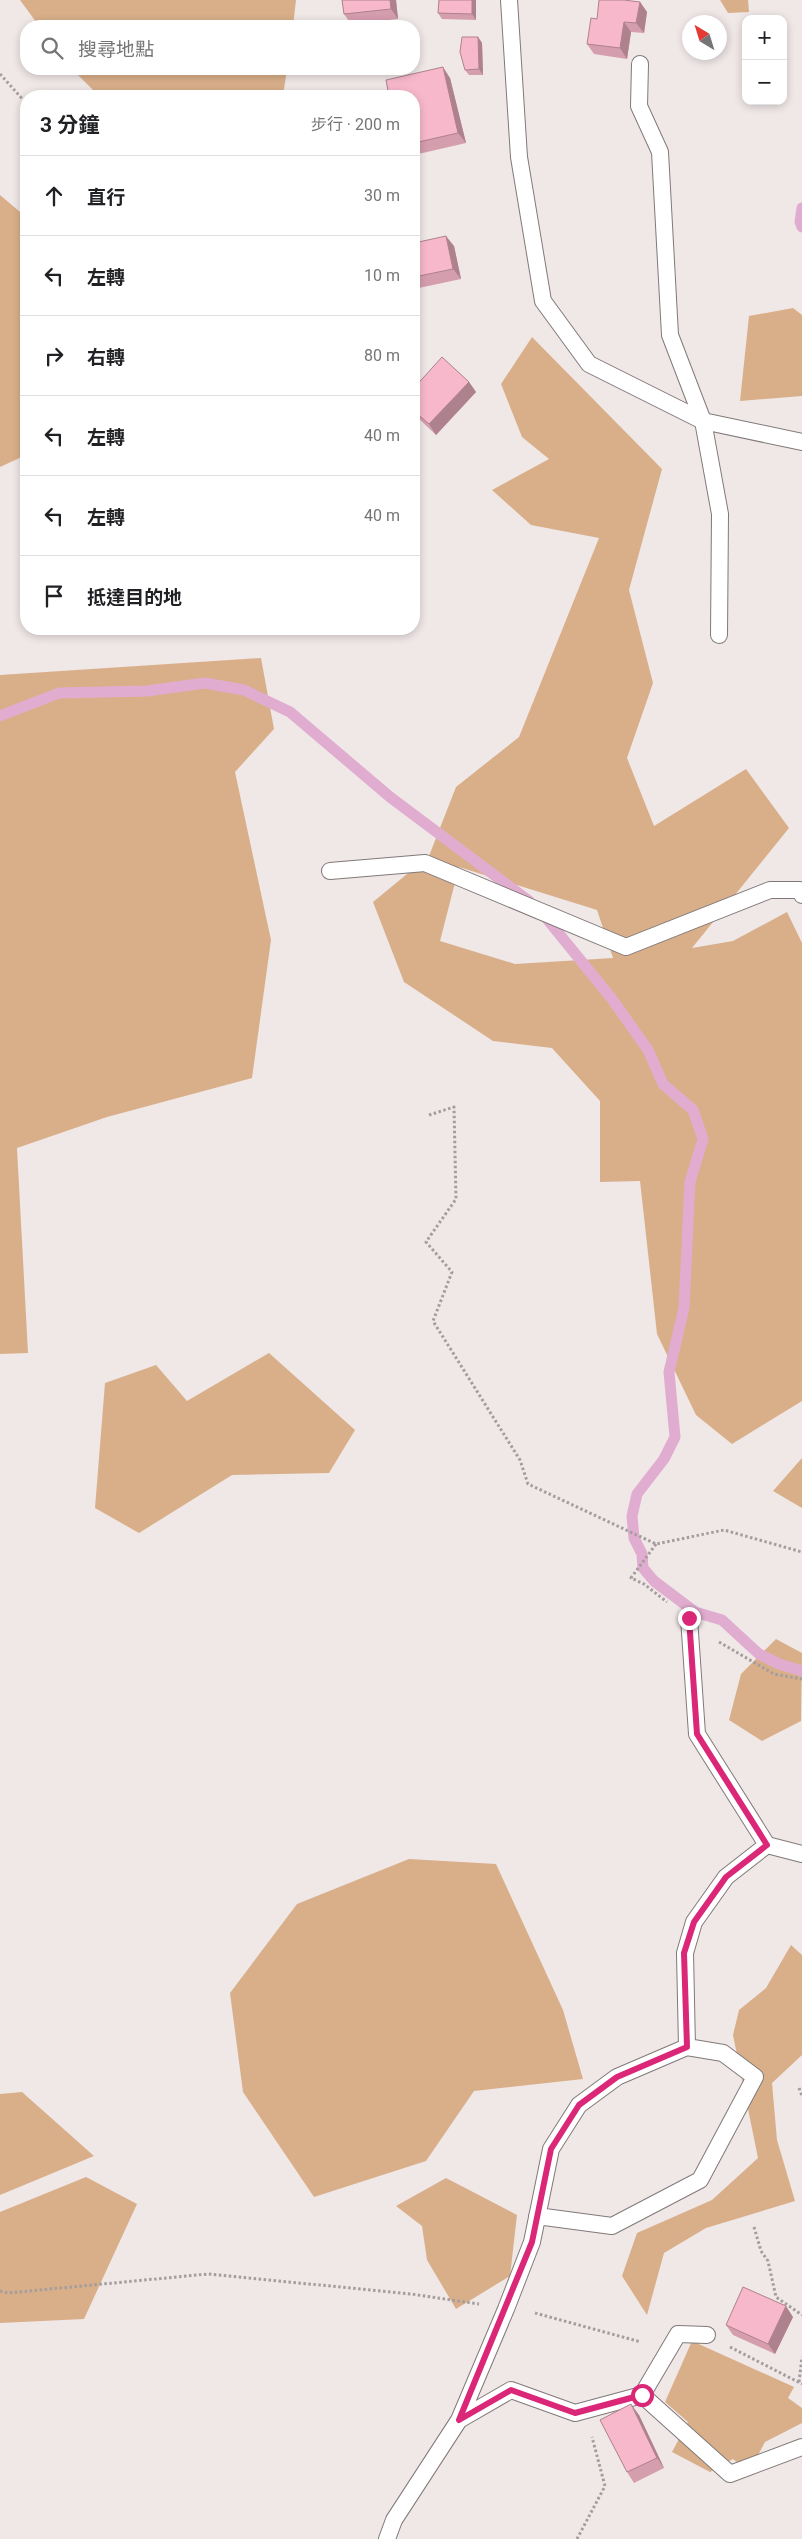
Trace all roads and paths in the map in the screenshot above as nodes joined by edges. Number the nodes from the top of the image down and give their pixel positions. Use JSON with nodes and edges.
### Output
{"nodes":[{"id":1,"x":509,"y":0,"type":"edge"},
{"id":2,"x":640,"y":64,"type":"dead end"},
{"id":3,"x":0,"y":74,"type":"edge"},
{"id":4,"x":20,"y":96,"type":"edge"},
{"id":5,"x":703,"y":421,"type":"junction"},
{"id":6,"x":802,"y":442,"type":"edge"},
{"id":7,"x":719,"y":635,"type":"dead end"},
{"id":8,"x":330,"y":871,"type":"dead end"},
{"id":9,"x":801,"y":891,"type":"edge"},
{"id":10,"x":429,"y":1115,"type":"dead end"},
{"id":11,"x":656,"y":1544,"type":"junction"},
{"id":12,"x":802,"y":1552,"type":"edge"},
{"id":13,"x":631,"y":1578,"type":"dead end"},
{"id":14,"x":689,"y":1618,"type":"dead end"},
{"id":15,"x":767,"y":1845,"type":"junction"},
{"id":16,"x":802,"y":1854,"type":"edge"},
{"id":17,"x":687,"y":2047,"type":"junction"},
{"id":18,"x":799,"y":2088,"type":"dead end"},
{"id":19,"x":802,"y":2096,"type":"edge"},
{"id":20,"x":538,"y":2216,"type":"junction"},
{"id":21,"x":754,"y":2227,"type":"dead end"},
{"id":22,"x":0,"y":2291,"type":"edge"},
{"id":23,"x":506,"y":2309,"type":"junction"},
{"id":24,"x":802,"y":2315,"type":"edge"},
{"id":25,"x":707,"y":2335,"type":"joint"},
{"id":26,"x":648,"y":2338,"type":"dead end"},
{"id":27,"x":802,"y":2357,"type":"edge"},
{"id":28,"x":800,"y":2383,"type":"edge"},
{"id":29,"x":642,"y":2395,"type":"junction"},
{"id":30,"x":585,"y":2410,"type":"junction"},
{"id":31,"x":459,"y":2420,"type":"junction"},
{"id":32,"x":802,"y":2447,"type":"edge"},
{"id":33,"x":387,"y":2539,"type":"edge"},
{"id":34,"x":577,"y":2539,"type":"edge"}],
"edges":[{"from":1,"to":5,"type":"lane"},
{"from":2,"to":5,"type":"lane"},
{"from":3,"to":4,"type":"path"},
{"from":5,"to":6,"type":"lane"},
{"from":5,"to":7,"type":"lane"},
{"from":8,"to":9,"type":"lane"},
{"from":10,"to":11,"type":"path"},
{"from":11,"to":12,"type":"path"},
{"from":11,"to":13,"type":"path"},
{"from":14,"to":15,"type":"lane"},
{"from":15,"to":16,"type":"lane"},
{"from":15,"to":17,"type":"lane"},
{"from":17,"to":20,"type":"lane"},
{"from":17,"to":20,"type":"lane"},
{"from":18,"to":19,"type":"path"},
{"from":20,"to":23,"type":"lane"},
{"from":21,"to":24,"type":"path"},
{"from":22,"to":23,"type":"path"},
{"from":23,"to":26,"type":"path"},
{"from":23,"to":31,"type":"lane"},
{"from":25,"to":28,"type":"path"},
{"from":25,"to":29,"type":"lane"},
{"from":27,"to":28,"type":"path"},
{"from":29,"to":30,"type":"lane"},
{"from":29,"to":32,"type":"lane"},
{"from":30,"to":31,"type":"lane"},
{"from":30,"to":34,"type":"path"},
{"from":31,"to":33,"type":"lane"}]}
